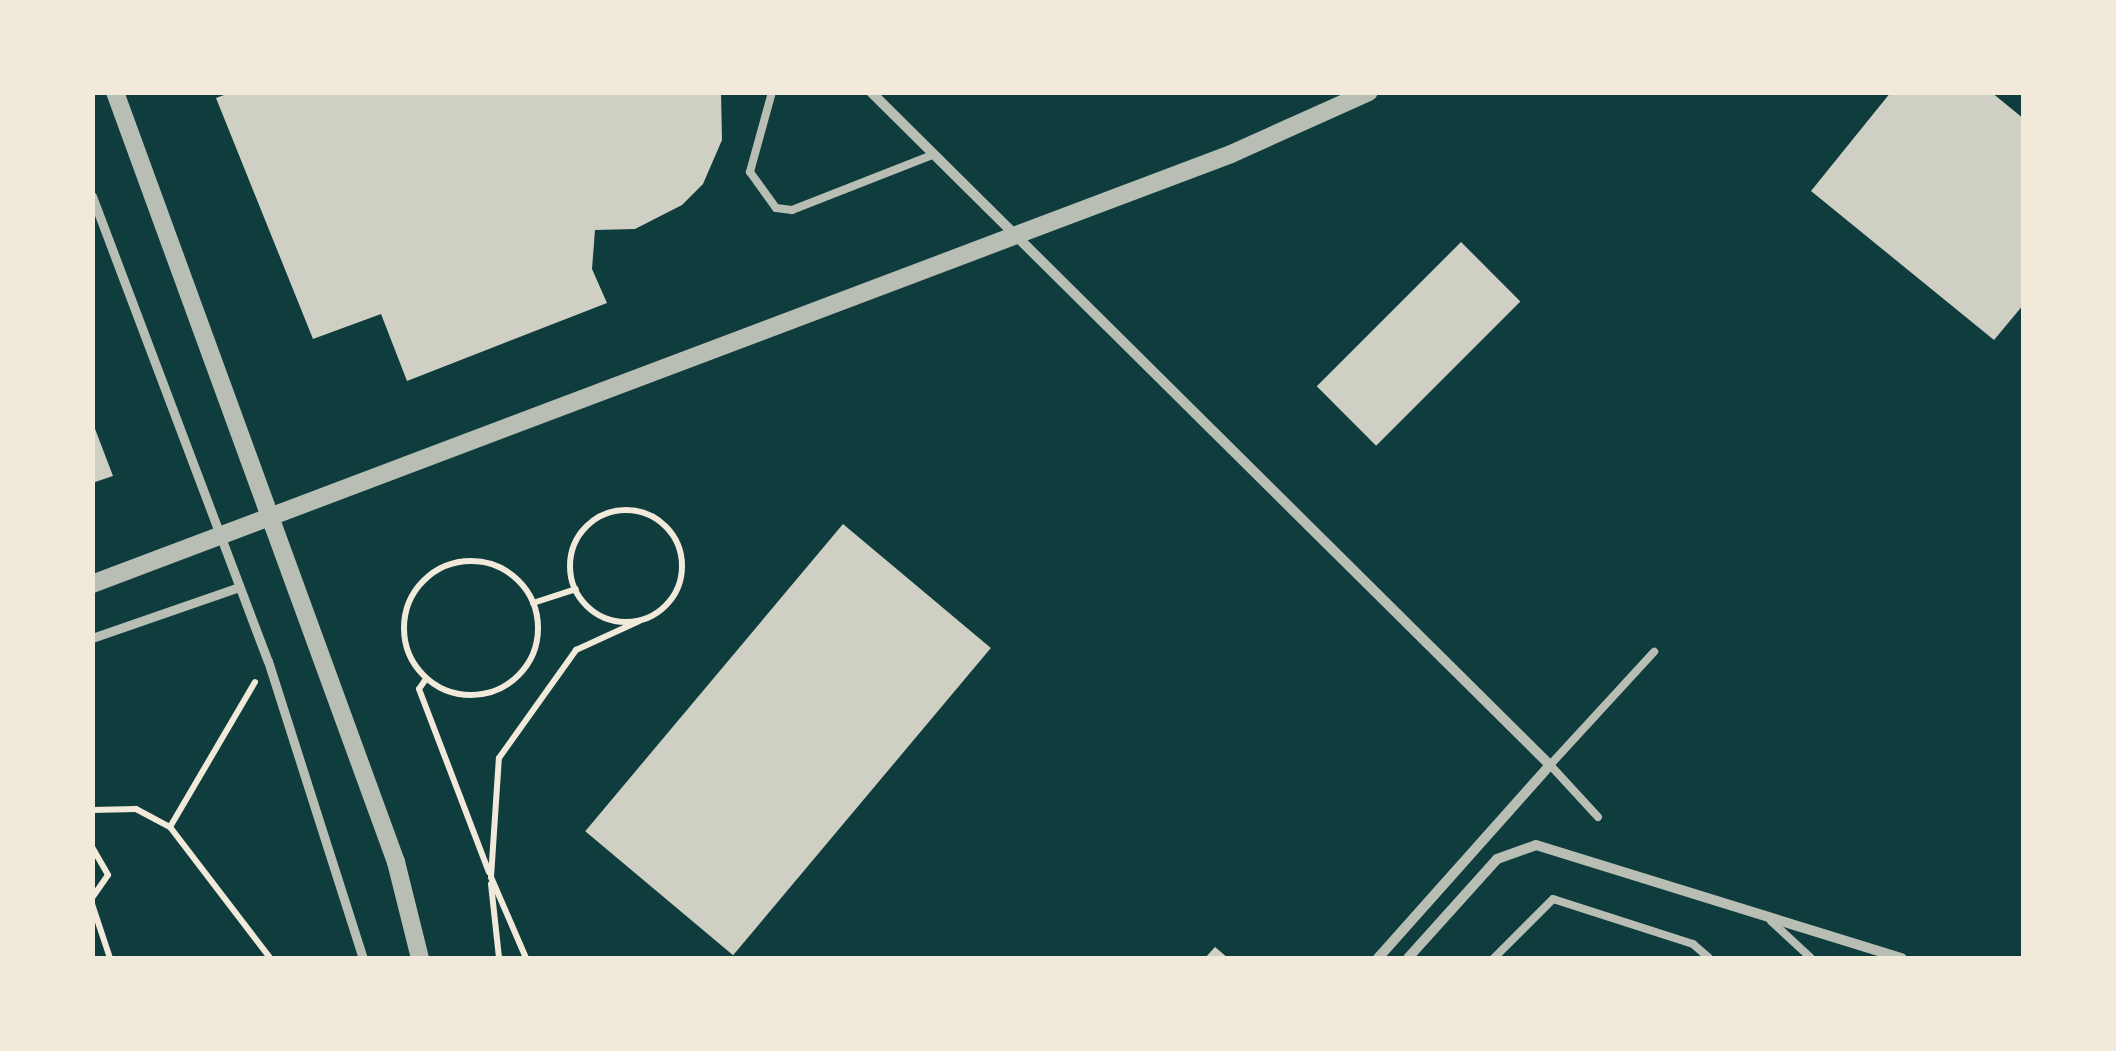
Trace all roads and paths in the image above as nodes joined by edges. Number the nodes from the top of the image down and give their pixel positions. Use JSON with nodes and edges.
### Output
{"nodes":[{"id":1,"x":115,"y":92,"type":"edge"},
{"id":2,"x":772,"y":92,"type":"edge"},
{"id":3,"x":871,"y":92,"type":"edge"},
{"id":4,"x":1369,"y":92,"type":"edge"},
{"id":5,"x":932,"y":155,"type":"junction"},
{"id":6,"x":92,"y":196,"type":"edge"},
{"id":7,"x":1013,"y":238,"type":"junction"},
{"id":8,"x":273,"y":520,"type":"junction"},
{"id":9,"x":217,"y":540,"type":"junction"},
{"id":10,"x":92,"y":584,"type":"edge"},
{"id":11,"x":236,"y":588,"type":"junction"},
{"id":12,"x":576,"y":589,"type":"junction"},
{"id":13,"x":532,"y":603,"type":"junction"},
{"id":14,"x":639,"y":621,"type":"junction"},
{"id":15,"x":92,"y":638,"type":"edge"},
{"id":16,"x":1654,"y":652,"type":"dead end"},
{"id":17,"x":268,"y":662,"type":"junction"},
{"id":18,"x":426,"y":678,"type":"junction"},
{"id":19,"x":1550,"y":765,"type":"junction"},
{"id":20,"x":92,"y":810,"type":"edge"},
{"id":21,"x":1598,"y":817,"type":"dead end"},
{"id":22,"x":170,"y":827,"type":"junction"},
{"id":23,"x":92,"y":847,"type":"edge"},
{"id":24,"x":491,"y":877,"type":"junction"},
{"id":25,"x":92,"y":901,"type":"edge"},
{"id":26,"x":1769,"y":919,"type":"junction"},
{"id":27,"x":110,"y":958,"type":"edge"},
{"id":28,"x":270,"y":958,"type":"edge"},
{"id":29,"x":363,"y":958,"type":"edge"},
{"id":30,"x":420,"y":958,"type":"edge"},
{"id":31,"x":499,"y":958,"type":"edge"},
{"id":32,"x":526,"y":958,"type":"edge"},
{"id":33,"x":1378,"y":958,"type":"edge"},
{"id":34,"x":1408,"y":958,"type":"edge"},
{"id":35,"x":1494,"y":958,"type":"edge"},
{"id":36,"x":1709,"y":958,"type":"edge"},
{"id":37,"x":1811,"y":958,"type":"edge"},
{"id":38,"x":1902,"y":958,"type":"edge"}],
"edges":[{"from":1,"to":8,"type":"street"},
{"from":2,"to":5,"type":"lane"},
{"from":3,"to":5,"type":"street"},
{"from":4,"to":7,"type":"street"},
{"from":5,"to":7,"type":"street"},
{"from":6,"to":9,"type":"street"},
{"from":7,"to":8,"type":"street"},
{"from":7,"to":19,"type":"street"},
{"from":8,"to":9,"type":"street"},
{"from":8,"to":30,"type":"street"},
{"from":9,"to":10,"type":"street"},
{"from":9,"to":11,"type":"street"},
{"from":11,"to":15,"type":"street"},
{"from":11,"to":17,"type":"street"},
{"from":12,"to":13,"type":"path"},
{"from":12,"to":14,"type":"path"},
{"from":12,"to":14,"type":"path"},
{"from":13,"to":18,"type":"path"},
{"from":13,"to":18,"type":"path"},
{"from":14,"to":24,"type":"path"},
{"from":16,"to":19,"type":"lane"},
{"from":17,"to":22,"type":"path"},
{"from":17,"to":29,"type":"street"},
{"from":18,"to":24,"type":"path"},
{"from":19,"to":21,"type":"lane"},
{"from":19,"to":33,"type":"street"},
{"from":20,"to":22,"type":"path"},
{"from":22,"to":28,"type":"path"},
{"from":23,"to":25,"type":"path"},
{"from":24,"to":31,"type":"path"},
{"from":24,"to":32,"type":"path"},
{"from":25,"to":27,"type":"path"},
{"from":26,"to":34,"type":"street"},
{"from":26,"to":37,"type":"lane"},
{"from":26,"to":38,"type":"street"},
{"from":35,"to":36,"type":"lane"}]}
